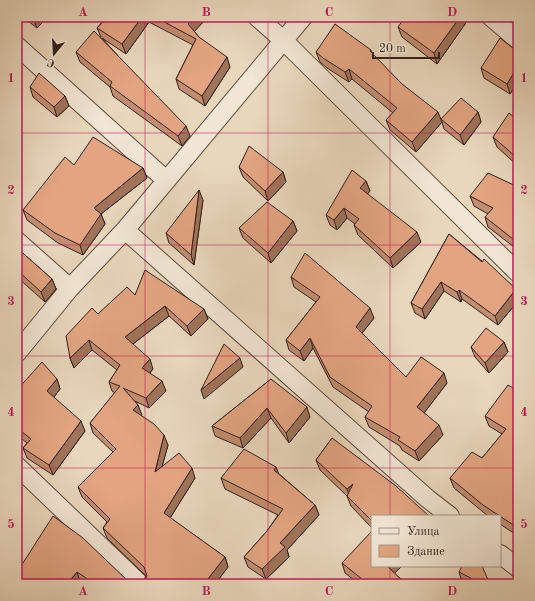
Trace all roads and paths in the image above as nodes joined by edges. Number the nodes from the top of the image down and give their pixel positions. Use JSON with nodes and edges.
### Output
{"nodes":[{"id":1,"x":256,"y":17,"type":"edge"},
{"id":2,"x":303,"y":17,"type":"edge"},
{"id":3,"x":492,"y":17,"type":"edge"},
{"id":4,"x":283,"y":40,"type":"junction"},
{"id":5,"x":518,"y":40,"type":"edge"},
{"id":6,"x":17,"y":46,"type":"edge"},
{"id":7,"x":166,"y":180,"type":"junction"},
{"id":8,"x":125,"y":230,"type":"junction"},
{"id":9,"x":17,"y":241,"type":"edge"},
{"id":10,"x":518,"y":273,"type":"edge"},
{"id":11,"x":70,"y":288,"type":"junction"},
{"id":12,"x":17,"y":353,"type":"edge"},
{"id":13,"x":17,"y":466,"type":"edge"},
{"id":14,"x":449,"y":515,"type":"edge"},
{"id":15,"x":501,"y":555,"type":"edge"},
{"id":16,"x":518,"y":568,"type":"edge"},
{"id":17,"x":140,"y":584,"type":"edge"}],
"edges":[{"from":1,"to":4,"type":"street"},
{"from":2,"to":4,"type":"street"},
{"from":3,"to":5,"type":"street"},
{"from":4,"to":7,"type":"street"},
{"from":4,"to":10,"type":"street"},
{"from":6,"to":7,"type":"street"},
{"from":7,"to":8,"type":"street"},
{"from":8,"to":11,"type":"street"},
{"from":8,"to":14,"type":"street"},
{"from":9,"to":11,"type":"street"},
{"from":11,"to":12,"type":"street"},
{"from":13,"to":17,"type":"street"},
{"from":15,"to":16,"type":"street"}]}
